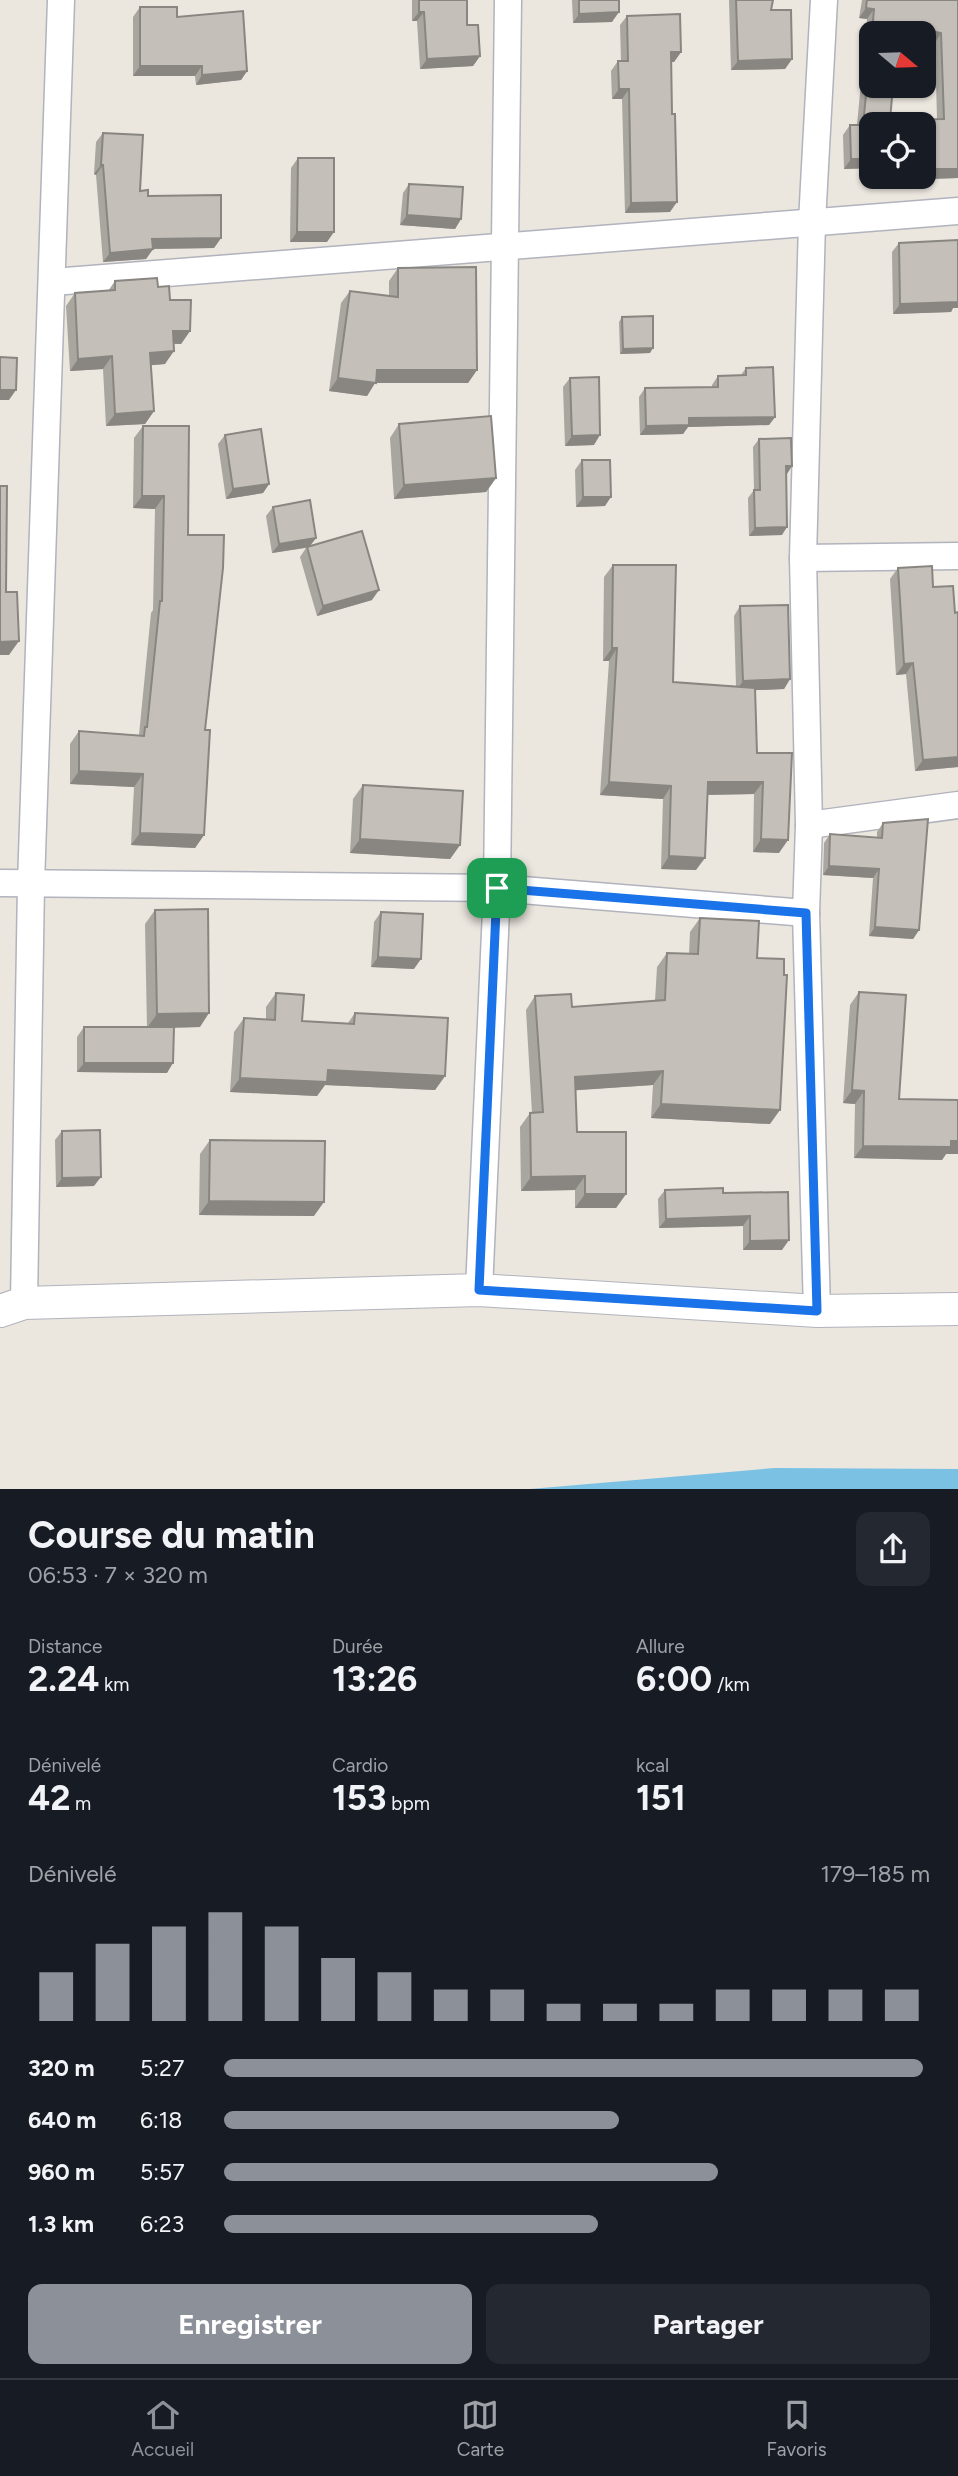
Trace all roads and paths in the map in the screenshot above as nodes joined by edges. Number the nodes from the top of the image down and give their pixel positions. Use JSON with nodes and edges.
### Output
{"nodes":[{"id":1,"x":61,"y":0,"type":"edge"},
{"id":2,"x":508,"y":0,"type":"edge"},
{"id":3,"x":824,"y":0,"type":"edge"},
{"id":4,"x":958,"y":211,"type":"edge"},
{"id":5,"x":812,"y":222,"type":"junction"},
{"id":6,"x":504,"y":247,"type":"junction"},
{"id":7,"x":53,"y":282,"type":"junction"},
{"id":8,"x":958,"y":556,"type":"edge"},
{"id":9,"x":803,"y":558,"type":"junction"},
{"id":10,"x":958,"y":805,"type":"edge"},
{"id":11,"x":809,"y":825,"type":"junction"},
{"id":12,"x":0,"y":883,"type":"edge"},
{"id":13,"x":31,"y":884,"type":"junction"},
{"id":14,"x":497,"y":888,"type":"junction"},
{"id":15,"x":806,"y":913,"type":"junction"},
{"id":16,"x":479,"y":1290,"type":"junction"},
{"id":17,"x":12,"y":1307,"type":"edge"},
{"id":18,"x":958,"y":1308,"type":"edge"},
{"id":19,"x":817,"y":1311,"type":"junction"}],
"edges":[{"from":1,"to":7,"type":"street"},
{"from":2,"to":6,"type":"street"},
{"from":3,"to":5,"type":"street"},
{"from":4,"to":5,"type":"street"},
{"from":5,"to":6,"type":"street"},
{"from":5,"to":9,"type":"street"},
{"from":6,"to":7,"type":"street"},
{"from":6,"to":14,"type":"street"},
{"from":7,"to":13,"type":"street"},
{"from":8,"to":9,"type":"street"},
{"from":9,"to":11,"type":"street"},
{"from":10,"to":11,"type":"street"},
{"from":11,"to":15,"type":"street"},
{"from":12,"to":13,"type":"street"},
{"from":13,"to":14,"type":"street"},
{"from":13,"to":17,"type":"street"},
{"from":14,"to":15,"type":"street"},
{"from":14,"to":16,"type":"street"},
{"from":15,"to":19,"type":"street"},
{"from":16,"to":17,"type":"street"},
{"from":16,"to":19,"type":"street"},
{"from":18,"to":19,"type":"street"}]}
